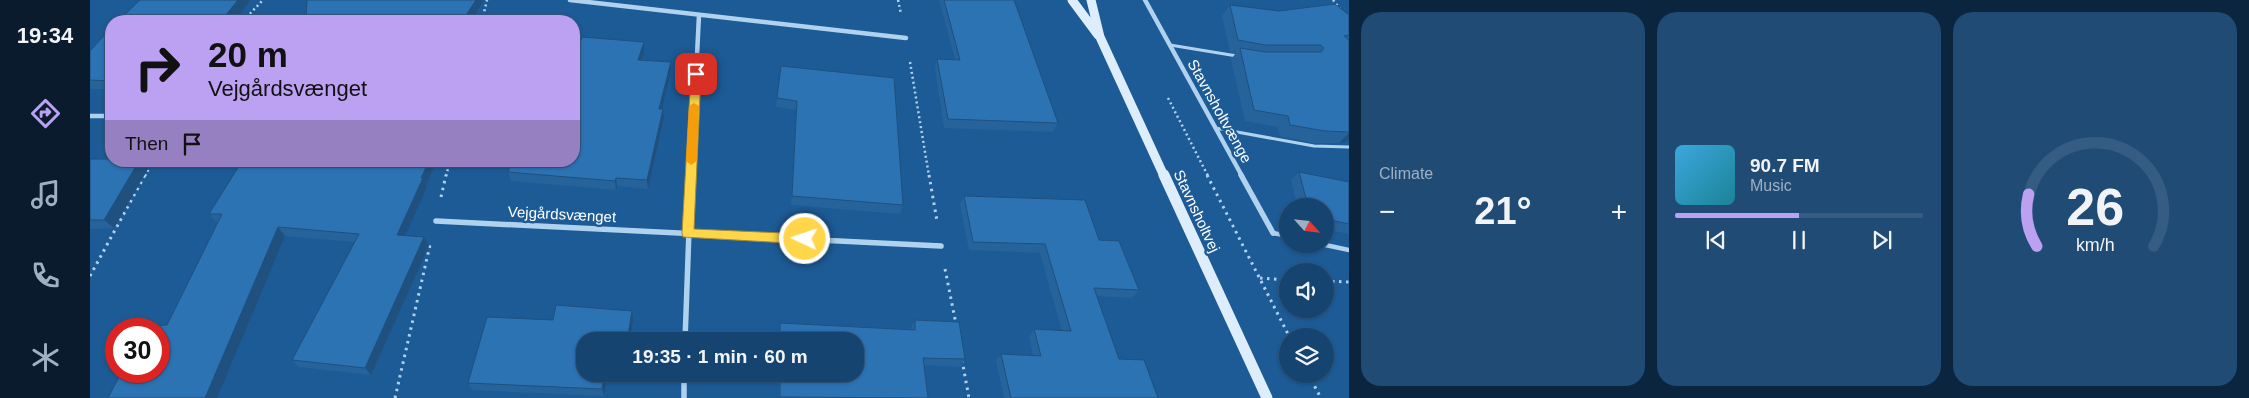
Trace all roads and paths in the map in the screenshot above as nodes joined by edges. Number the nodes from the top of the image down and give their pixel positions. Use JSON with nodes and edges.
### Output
{"nodes":[{"id":1,"x":263,"y":0,"type":"edge"},
{"id":2,"x":487,"y":0,"type":"edge"},
{"id":3,"x":570,"y":0,"type":"edge"},
{"id":4,"x":898,"y":0,"type":"edge"},
{"id":5,"x":1072,"y":0,"type":"edge"},
{"id":6,"x":1091,"y":0,"type":"edge"},
{"id":7,"x":1145,"y":0,"type":"edge"},
{"id":8,"x":1333,"y":0,"type":"edge"},
{"id":9,"x":1344,"y":13,"type":"edge"},
{"id":10,"x":249,"y":15,"type":"edge"},
{"id":11,"x":483,"y":15,"type":"edge"},
{"id":12,"x":699,"y":15,"type":"junction"},
{"id":13,"x":1100,"y":37,"type":"junction"},
{"id":14,"x":906,"y":38,"type":"junction"},
{"id":15,"x":1169,"y":45,"type":"junction"},
{"id":16,"x":1246,"y":58,"type":"edge"},
{"id":17,"x":1166,"y":93,"type":"dead end"},
{"id":18,"x":90,"y":116,"type":"edge"},
{"id":19,"x":105,"y":116,"type":"edge"},
{"id":20,"x":1215,"y":128,"type":"junction"},
{"id":21,"x":1349,"y":146,"type":"edge"},
{"id":22,"x":150,"y":167,"type":"edge"},
{"id":23,"x":449,"y":167,"type":"edge"},
{"id":24,"x":436,"y":221,"type":"junction"},
{"id":25,"x":688,"y":233,"type":"junction"},
{"id":26,"x":1273,"y":233,"type":"joint"},
{"id":27,"x":1279,"y":234,"type":"edge"},
{"id":28,"x":941,"y":246,"type":"junction"},
{"id":29,"x":1334,"y":247,"type":"edge"},
{"id":30,"x":1349,"y":250,"type":"edge"},
{"id":31,"x":90,"y":276,"type":"edge"},
{"id":32,"x":1259,"y":278,"type":"junction"},
{"id":33,"x":1279,"y":279,"type":"edge"},
{"id":34,"x":1334,"y":281,"type":"edge"},
{"id":35,"x":1349,"y":282,"type":"edge"},
{"id":36,"x":1285,"y":328,"type":"edge"},
{"id":37,"x":685,"y":332,"type":"edge"},
{"id":38,"x":957,"y":332,"type":"edge"},
{"id":39,"x":960,"y":350,"type":"edge"},
{"id":40,"x":684,"y":382,"type":"edge"},
{"id":41,"x":1313,"y":383,"type":"edge"},
{"id":42,"x":395,"y":398,"type":"edge"},
{"id":43,"x":684,"y":398,"type":"edge"},
{"id":44,"x":969,"y":398,"type":"edge"},
{"id":45,"x":1267,"y":398,"type":"edge"},
{"id":46,"x":1321,"y":398,"type":"edge"}],
"edges":[{"from":1,"to":10,"type":"path"},
{"from":2,"to":11,"type":"path"},
{"from":3,"to":12,"type":"street"},
{"from":4,"to":14,"type":"path"},
{"from":5,"to":13,"type":"street","name":"Stavnsholtvej"},
{"from":6,"to":13,"type":"street","name":"Stavnsholtvej"},
{"from":7,"to":15,"type":"street","name":"Stavnsholtvænge"},
{"from":8,"to":9,"type":"path"},
{"from":12,"to":14,"type":"street"},
{"from":12,"to":25,"type":"street"},
{"from":13,"to":45,"type":"street","name":"Stavnsholtvej"},
{"from":14,"to":28,"type":"path"},
{"from":15,"to":16,"type":"lane"},
{"from":15,"to":20,"type":"street","name":"Stavnsholtvænge"},
{"from":17,"to":32,"type":"path"},
{"from":18,"to":19,"type":"street"},
{"from":20,"to":21,"type":"lane"},
{"from":20,"to":26,"type":"street","name":"Stavnsholtvænge"},
{"from":22,"to":31,"type":"path"},
{"from":23,"to":24,"type":"path"},
{"from":24,"to":25,"type":"street","name":"Vejgårdsvænget"},
{"from":24,"to":42,"type":"path"},
{"from":25,"to":28,"type":"street","name":"Vejgårdsvænget"},
{"from":25,"to":37,"type":"street"},
{"from":26,"to":27,"type":"lane"},
{"from":28,"to":38,"type":"path"},
{"from":29,"to":30,"type":"lane"},
{"from":32,"to":33,"type":"path"},
{"from":32,"to":36,"type":"path"},
{"from":34,"to":35,"type":"path"},
{"from":39,"to":44,"type":"path"},
{"from":40,"to":43,"type":"street"},
{"from":41,"to":46,"type":"path"}]}
